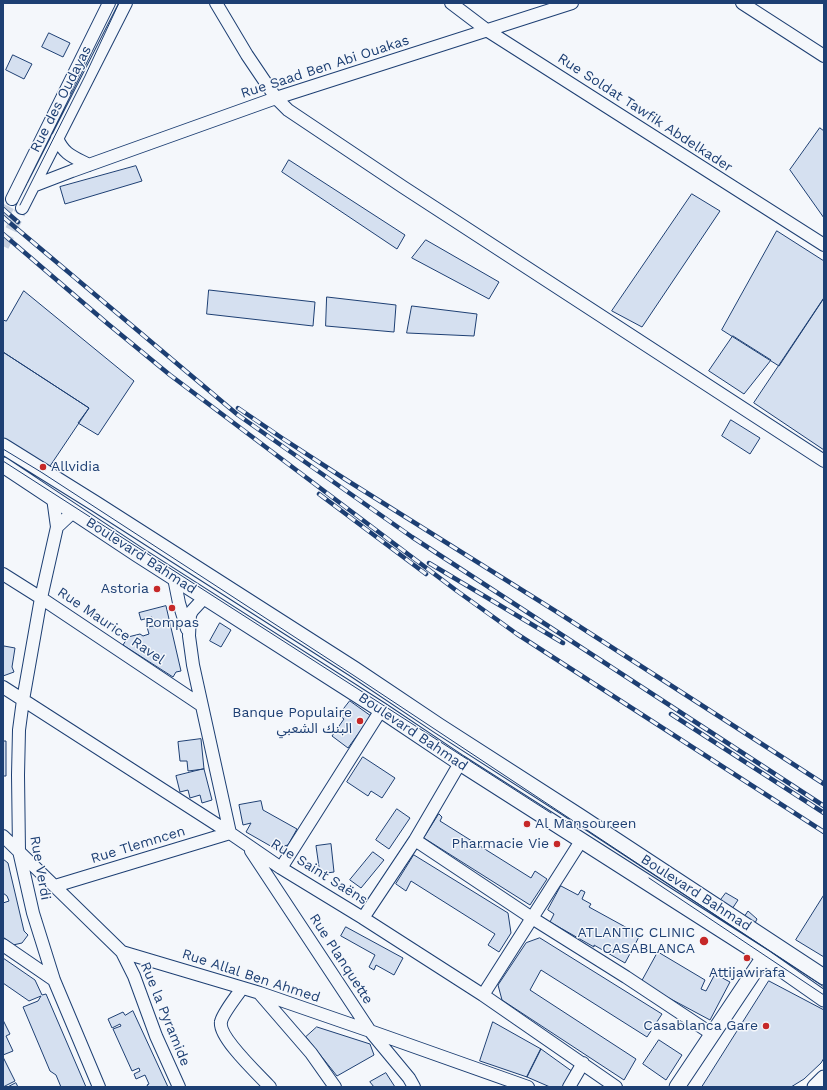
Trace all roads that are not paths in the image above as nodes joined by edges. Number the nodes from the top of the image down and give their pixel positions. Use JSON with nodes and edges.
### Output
{"nodes":[{"id":1,"x":109,"y":3,"type":"edge"},
{"id":2,"x":126,"y":3,"type":"edge"},
{"id":3,"x":216,"y":3,"type":"edge"},
{"id":4,"x":451,"y":3,"type":"edge"},
{"id":5,"x":572,"y":3,"type":"edge"},
{"id":6,"x":742,"y":3,"type":"edge"},
{"id":7,"x":488,"y":31,"type":"junction"},
{"id":8,"x":824,"y":56,"type":"edge"},
{"id":9,"x":276,"y":98,"type":"junction"},
{"id":10,"x":57,"y":138,"type":"junction"},
{"id":11,"x":89,"y":165,"type":"junction"},
{"id":12,"x":34,"y":186,"type":"junction"},
{"id":13,"x":12,"y":199,"type":"tunnel mouth"},
{"id":14,"x":22,"y":208,"type":"tunnel mouth"},
{"id":15,"x":824,"y":245,"type":"edge"},
{"id":16,"x":3,"y":446,"type":"edge"},
{"id":17,"x":824,"y":461,"type":"edge"},
{"id":18,"x":3,"y":465,"type":"edge"},
{"id":19,"x":53,"y":498,"type":"junction"},
{"id":20,"x":73,"y":512,"type":"junction"},
{"id":21,"x":57,"y":527,"type":"junction"},
{"id":22,"x":3,"y":574,"type":"edge"},
{"id":23,"x":174,"y":578,"type":"junction"},
{"id":24,"x":41,"y":598,"type":"junction"},
{"id":25,"x":204,"y":598,"type":"junction"},
{"id":26,"x":189,"y":636,"type":"junction"},
{"id":27,"x":3,"y":687,"type":"edge"},
{"id":28,"x":23,"y":700,"type":"junction"},
{"id":29,"x":201,"y":705,"type":"junction"},
{"id":30,"x":381,"y":710,"type":"junction"},
{"id":31,"x":460,"y":763,"type":"junction"},
{"id":32,"x":230,"y":833,"type":"junction"},
{"id":33,"x":3,"y":836,"type":"edge"},
{"id":34,"x":415,"y":840,"type":"junction"},
{"id":35,"x":581,"y":841,"type":"junction"},
{"id":36,"x":248,"y":845,"type":"junction"},
{"id":37,"x":19,"y":851,"type":"junction"},
{"id":38,"x":281,"y":868,"type":"junction"},
{"id":39,"x":55,"y":886,"type":"junction"},
{"id":40,"x":363,"y":918,"type":"junction"},
{"id":41,"x":532,"y":918,"type":"junction"},
{"id":42,"x":3,"y":945,"type":"edge"},
{"id":43,"x":122,"y":952,"type":"junction"},
{"id":44,"x":768,"y":960,"type":"junction"},
{"id":45,"x":824,"y":977,"type":"edge"},
{"id":46,"x":54,"y":980,"type":"junction"},
{"id":47,"x":242,"y":988,"type":"junction"},
{"id":48,"x":260,"y":993,"type":"junction"},
{"id":49,"x":483,"y":995,"type":"junction"},
{"id":50,"x":824,"y":999,"type":"edge"},
{"id":51,"x":370,"y":1031,"type":"junction"},
{"id":52,"x":712,"y":1034,"type":"junction"},
{"id":53,"x":582,"y":1063,"type":"junction"},
{"id":54,"x":824,"y":1078,"type":"edge"},
{"id":55,"x":99,"y":1087,"type":"edge"},
{"id":56,"x":179,"y":1087,"type":"edge"},
{"id":57,"x":270,"y":1087,"type":"edge"},
{"id":58,"x":335,"y":1087,"type":"edge"},
{"id":59,"x":414,"y":1087,"type":"edge"},
{"id":60,"x":528,"y":1087,"type":"edge"},
{"id":61,"x":569,"y":1087,"type":"edge"},
{"id":62,"x":616,"y":1087,"type":"edge"},
{"id":63,"x":678,"y":1087,"type":"edge"},
{"id":64,"x":690,"y":1087,"type":"edge"},
{"id":65,"x":814,"y":1087,"type":"edge"}],
"edges":[{"from":1,"to":13,"type":"street","name":"Rue des Oudayas"},
{"from":2,"to":10,"type":"street","name":"Rue des Oudayas"},
{"from":3,"to":9,"type":"street"},
{"from":4,"to":7,"type":"street","name":"Rue Soldat Tawfik Abdelkader"},
{"from":5,"to":7,"type":"street","name":"Rue Saad Ben Abi Ouakas"},
{"from":6,"to":8,"type":"street"},
{"from":7,"to":9,"type":"street","name":"Rue Saad Ben Abi Ouakas"},
{"from":7,"to":15,"type":"street","name":"Rue Soldat Tawfik Abdelkader"},
{"from":9,"to":11,"type":"street","name":"Rue Saad Ben Abi Ouakas"},
{"from":9,"to":17,"type":"street"},
{"from":10,"to":11,"type":"street"},
{"from":10,"to":12,"type":"street","name":"Rue des Oudayas"},
{"from":11,"to":12,"type":"street","name":"Rue Saad Ben Abi Ouakas"},
{"from":12,"to":14,"type":"street","name":"Rue des Oudayas"},
{"from":16,"to":45,"type":"main road","name":"Boulevard Bahmad"},
{"from":18,"to":19,"type":"main road","name":"Boulevard Bahmad"},
{"from":19,"to":20,"type":"main road","name":"Boulevard Bahmad"},
{"from":19,"to":21,"type":"street","name":"Rue Verdi"},
{"from":20,"to":21,"type":"street"},
{"from":20,"to":23,"type":"main road","name":"Boulevard Bahmad"},
{"from":21,"to":24,"type":"street","name":"Rue Verdi"},
{"from":22,"to":24,"type":"street","name":"Rue Maurice Ravel"},
{"from":23,"to":25,"type":"main road","name":"Boulevard Bahmad"},
{"from":23,"to":26,"type":"street"},
{"from":24,"to":28,"type":"street","name":"Rue Verdi"},
{"from":24,"to":29,"type":"street","name":"Rue Maurice Ravel"},
{"from":25,"to":26,"type":"street"},
{"from":25,"to":30,"type":"main road","name":"Boulevard Bahmad"},
{"from":26,"to":29,"type":"street"},
{"from":27,"to":28,"type":"street","name":"Rue Saint Saëns"},
{"from":28,"to":32,"type":"street","name":"Rue Saint Saëns"},
{"from":28,"to":37,"type":"street","name":"Rue Verdi"},
{"from":29,"to":32,"type":"street"},
{"from":30,"to":31,"type":"main road","name":"Boulevard Bahmad"},
{"from":30,"to":38,"type":"street"},
{"from":31,"to":34,"type":"street"},
{"from":31,"to":35,"type":"main road","name":"Boulevard Bahmad"},
{"from":32,"to":36,"type":"street","name":"Rue Saint Saëns"},
{"from":32,"to":39,"type":"street","name":"Rue Tlemncen"},
{"from":33,"to":37,"type":"street","name":"Rue Allal Ben Ahmed"},
{"from":34,"to":40,"type":"street"},
{"from":34,"to":41,"type":"street"},
{"from":35,"to":41,"type":"street"},
{"from":35,"to":44,"type":"main road","name":"Boulevard Bahmad"},
{"from":36,"to":38,"type":"street","name":"Rue Saint Saëns"},
{"from":36,"to":51,"type":"street","name":"Rue Planquette"},
{"from":37,"to":39,"type":"street","name":"Rue Allal Ben Ahmed"},
{"from":37,"to":46,"type":"street","name":"Rue Verdi"},
{"from":38,"to":40,"type":"street","name":"Rue Saint Saëns"},
{"from":39,"to":43,"type":"street","name":"Rue Allal Ben Ahmed"},
{"from":40,"to":49,"type":"street","name":"Rue Saint Saëns"},
{"from":41,"to":49,"type":"street"},
{"from":41,"to":52,"type":"street"},
{"from":42,"to":46,"type":"street"},
{"from":43,"to":47,"type":"street","name":"Rue Allal Ben Ahmed"},
{"from":43,"to":56,"type":"street","name":"Rue la Pyramide"},
{"from":44,"to":50,"type":"main road","name":"Boulevard Bahmad"},
{"from":44,"to":52,"type":"main road"},
{"from":44,"to":64,"type":"main road"},
{"from":46,"to":55,"type":"street","name":"Rue Verdi"},
{"from":47,"to":48,"type":"street","name":"Rue Allal Ben Ahmed"},
{"from":47,"to":57,"type":"street"},
{"from":48,"to":51,"type":"street","name":"Rue Allal Ben Ahmed"},
{"from":48,"to":58,"type":"street"},
{"from":49,"to":53,"type":"street","name":"Rue Saint Saëns"},
{"from":51,"to":59,"type":"street","name":"Rue Planquette"},
{"from":51,"to":60,"type":"street","name":"Rue Allal Ben Ahmed"},
{"from":52,"to":63,"type":"main road"},
{"from":53,"to":61,"type":"street"},
{"from":53,"to":62,"type":"street","name":"Rue Saint Saëns"},
{"from":54,"to":65,"type":"main road"}]}
